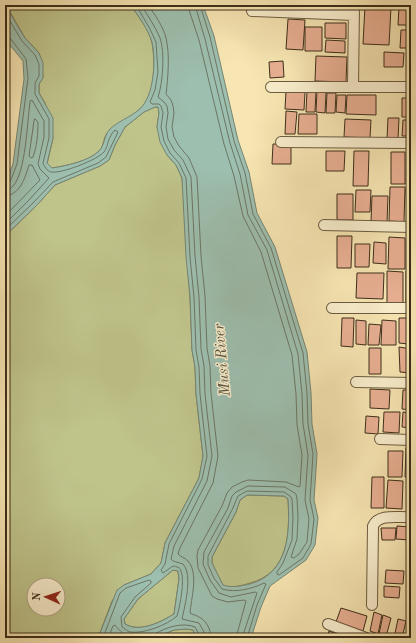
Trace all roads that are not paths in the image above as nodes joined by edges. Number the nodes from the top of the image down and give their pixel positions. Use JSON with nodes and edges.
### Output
{"nodes":[{"id":1,"x":354,"y":10,"type":"edge"},
{"id":2,"x":252,"y":11,"type":"dead end"},
{"id":3,"x":270,"y":87,"type":"dead end"},
{"id":4,"x":353,"y":87,"type":"junction"},
{"id":5,"x":411,"y":87,"type":"edge"},
{"id":6,"x":281,"y":142,"type":"dead end"},
{"id":7,"x":411,"y":143,"type":"edge"},
{"id":8,"x":324,"y":225,"type":"dead end"},
{"id":9,"x":411,"y":227,"type":"edge"},
{"id":10,"x":332,"y":308,"type":"dead end"},
{"id":11,"x":411,"y":308,"type":"edge"},
{"id":12,"x":356,"y":382,"type":"dead end"},
{"id":13,"x":411,"y":383,"type":"edge"},
{"id":14,"x":380,"y":440,"type":"dead end"},
{"id":15,"x":411,"y":440,"type":"edge"},
{"id":16,"x":411,"y":517,"type":"edge"},
{"id":17,"x":372,"y":605,"type":"dead end"},
{"id":18,"x":328,"y":624,"type":"dead end"},
{"id":19,"x":366,"y":638,"type":"edge"}],
"edges":[{"from":1,"to":2,"type":"street"},
{"from":1,"to":4,"type":"street"},
{"from":3,"to":4,"type":"street"},
{"from":4,"to":5,"type":"street"},
{"from":6,"to":7,"type":"street"},
{"from":8,"to":9,"type":"street"},
{"from":10,"to":11,"type":"street"},
{"from":12,"to":13,"type":"street"},
{"from":14,"to":15,"type":"street"},
{"from":16,"to":17,"type":"street"},
{"from":18,"to":19,"type":"street"}]}
